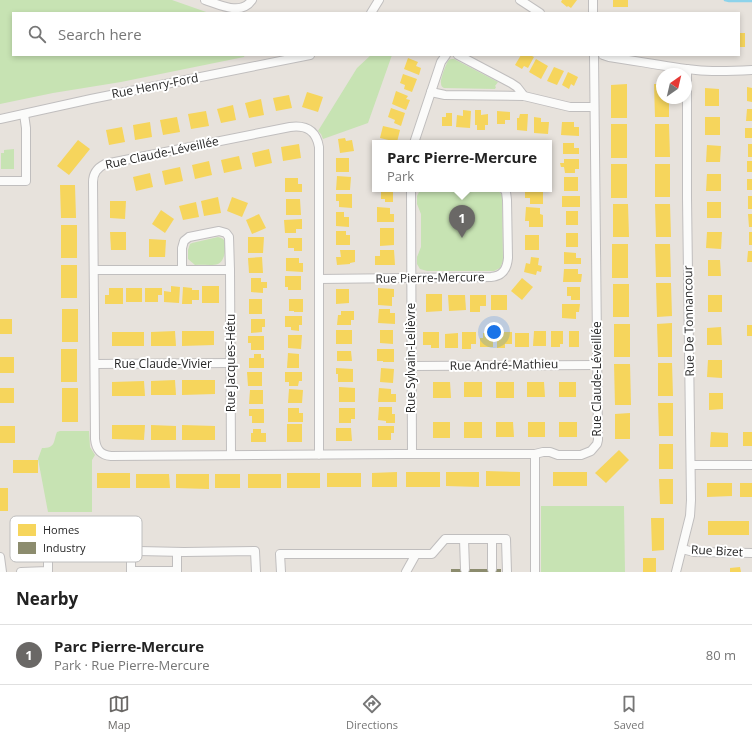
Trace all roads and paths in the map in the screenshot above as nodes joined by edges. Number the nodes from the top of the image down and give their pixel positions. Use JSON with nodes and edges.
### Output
{"nodes":[{"id":1,"x":205,"y":0,"type":"edge"},
{"id":2,"x":252,"y":0,"type":"edge"},
{"id":3,"x":379,"y":0,"type":"edge"},
{"id":4,"x":520,"y":0,"type":"edge"},
{"id":5,"x":593,"y":0,"type":"edge"},
{"id":6,"x":372,"y":12,"type":"edge"},
{"id":7,"x":538,"y":12,"type":"edge"},
{"id":8,"x":593,"y":12,"type":"edge"},
{"id":9,"x":305,"y":56,"type":"edge"},
{"id":10,"x":445,"y":56,"type":"edge"},
{"id":11,"x":460,"y":56,"type":"edge"},
{"id":12,"x":594,"y":56,"type":"edge"},
{"id":13,"x":606,"y":56,"type":"edge"},
{"id":14,"x":681,"y":68,"type":"edge"},
{"id":15,"x":692,"y":69,"type":"edge"},
{"id":16,"x":752,"y":70,"type":"edge"},
{"id":17,"x":431,"y":92,"type":"junction"},
{"id":18,"x":524,"y":96,"type":"junction"},
{"id":19,"x":688,"y":104,"type":"edge"},
{"id":20,"x":594,"y":107,"type":"junction"},
{"id":21,"x":24,"y":114,"type":"junction"},
{"id":22,"x":0,"y":119,"type":"edge"},
{"id":23,"x":415,"y":140,"type":"edge"},
{"id":24,"x":0,"y":181,"type":"edge"},
{"id":25,"x":411,"y":192,"type":"edge"},
{"id":26,"x":505,"y":192,"type":"edge"},
{"id":27,"x":94,"y":270,"type":"junction"},
{"id":28,"x":182,"y":270,"type":"junction"},
{"id":29,"x":230,"y":270,"type":"junction"},
{"id":30,"x":411,"y":277,"type":"junction"},
{"id":31,"x":319,"y":279,"type":"junction"},
{"id":32,"x":231,"y":363,"type":"junction"},
{"id":33,"x":95,"y":364,"type":"junction"},
{"id":34,"x":597,"y":365,"type":"junction"},
{"id":35,"x":411,"y":366,"type":"junction"},
{"id":36,"x":412,"y":454,"type":"junction"},
{"id":37,"x":535,"y":454,"type":"junction"},
{"id":38,"x":231,"y":455,"type":"junction"},
{"id":39,"x":319,"y":455,"type":"junction"},
{"id":40,"x":691,"y":465,"type":"junction"},
{"id":41,"x":752,"y":465,"type":"edge"},
{"id":42,"x":464,"y":539,"type":"junction"},
{"id":43,"x":492,"y":539,"type":"junction"},
{"id":44,"x":682,"y":549,"type":"junction"},
{"id":45,"x":142,"y":551,"type":"edge"},
{"id":46,"x":177,"y":552,"type":"junction"},
{"id":47,"x":752,"y":553,"type":"edge"},
{"id":48,"x":416,"y":554,"type":"junction"},
{"id":49,"x":0,"y":557,"type":"edge"},
{"id":50,"x":48,"y":562,"type":"edge"},
{"id":51,"x":465,"y":569,"type":"dead end"},
{"id":52,"x":492,"y":569,"type":"dead end"},
{"id":53,"x":2,"y":572,"type":"edge"},
{"id":54,"x":21,"y":572,"type":"edge"},
{"id":55,"x":131,"y":572,"type":"edge"},
{"id":56,"x":177,"y":572,"type":"edge"},
{"id":57,"x":256,"y":572,"type":"edge"},
{"id":58,"x":281,"y":572,"type":"edge"},
{"id":59,"x":406,"y":572,"type":"edge"},
{"id":60,"x":507,"y":572,"type":"edge"},
{"id":61,"x":535,"y":572,"type":"edge"},
{"id":62,"x":676,"y":572,"type":"edge"}],
"edges":[{"from":1,"to":2,"type":"street"},
{"from":3,"to":6,"type":"street"},
{"from":4,"to":7,"type":"street"},
{"from":5,"to":8,"type":"street"},
{"from":9,"to":21,"type":"street","name":"Rue Henry-Ford"},
{"from":10,"to":17,"type":"street"},
{"from":11,"to":18,"type":"street"},
{"from":12,"to":20,"type":"street","name":"Rue Claude-Léveillée"},
{"from":13,"to":14,"type":"street"},
{"from":15,"to":16,"type":"street"},
{"from":17,"to":18,"type":"street"},
{"from":17,"to":23,"type":"street"},
{"from":18,"to":20,"type":"street"},
{"from":19,"to":40,"type":"street","name":"Rue De Tonnancour"},
{"from":20,"to":34,"type":"street","name":"Rue Claude-Léveillée"},
{"from":21,"to":22,"type":"street","name":"Rue Henry-Ford"},
{"from":21,"to":24,"type":"street"},
{"from":25,"to":30,"type":"street","name":"Rue Sylvain-Lelièvre"},
{"from":26,"to":30,"type":"street","name":"Rue Pierre-Mercure"},
{"from":27,"to":28,"type":"street"},
{"from":27,"to":31,"type":"street","name":"Rue Claude-Léveillée"},
{"from":27,"to":33,"type":"street","name":"Rue Claude-Léveillée"},
{"from":28,"to":29,"type":"street"},
{"from":28,"to":29,"type":"street","name":"Rue Jacques-Hétu"},
{"from":29,"to":32,"type":"street","name":"Rue Jacques-Hétu"},
{"from":30,"to":31,"type":"street","name":"Rue Pierre-Mercure"},
{"from":30,"to":35,"type":"street","name":"Rue Sylvain-Lelièvre"},
{"from":31,"to":39,"type":"street","name":"Rue Claude-Léveillée"},
{"from":32,"to":33,"type":"street","name":"Rue Claude-Vivier"},
{"from":32,"to":38,"type":"street","name":"Rue Jacques-Hétu"},
{"from":33,"to":38,"type":"street","name":"Rue Claude-Léveillée"},
{"from":34,"to":35,"type":"street","name":"Rue André-Mathieu"},
{"from":34,"to":37,"type":"street","name":"Rue Claude-Léveillée"},
{"from":35,"to":36,"type":"street","name":"Rue Sylvain-Lelièvre"},
{"from":36,"to":37,"type":"street","name":"Rue Claude-Léveillée"},
{"from":36,"to":39,"type":"street","name":"Rue Claude-Léveillée"},
{"from":37,"to":61,"type":"street"},
{"from":38,"to":39,"type":"street","name":"Rue Claude-Léveillée"},
{"from":40,"to":41,"type":"street"},
{"from":40,"to":44,"type":"street","name":"Rue De Tonnancour"},
{"from":42,"to":43,"type":"street"},
{"from":42,"to":48,"type":"street"},
{"from":42,"to":51,"type":"street"},
{"from":43,"to":52,"type":"street"},
{"from":43,"to":60,"type":"street"},
{"from":44,"to":47,"type":"street","name":"Rue Bizet"},
{"from":44,"to":62,"type":"street","name":"Rue De Tonnancour"},
{"from":45,"to":46,"type":"street"},
{"from":46,"to":56,"type":"street"},
{"from":46,"to":57,"type":"street"},
{"from":48,"to":58,"type":"street"},
{"from":48,"to":59,"type":"street"},
{"from":49,"to":53,"type":"street"},
{"from":50,"to":54,"type":"street"},
{"from":55,"to":56,"type":"street"}]}
